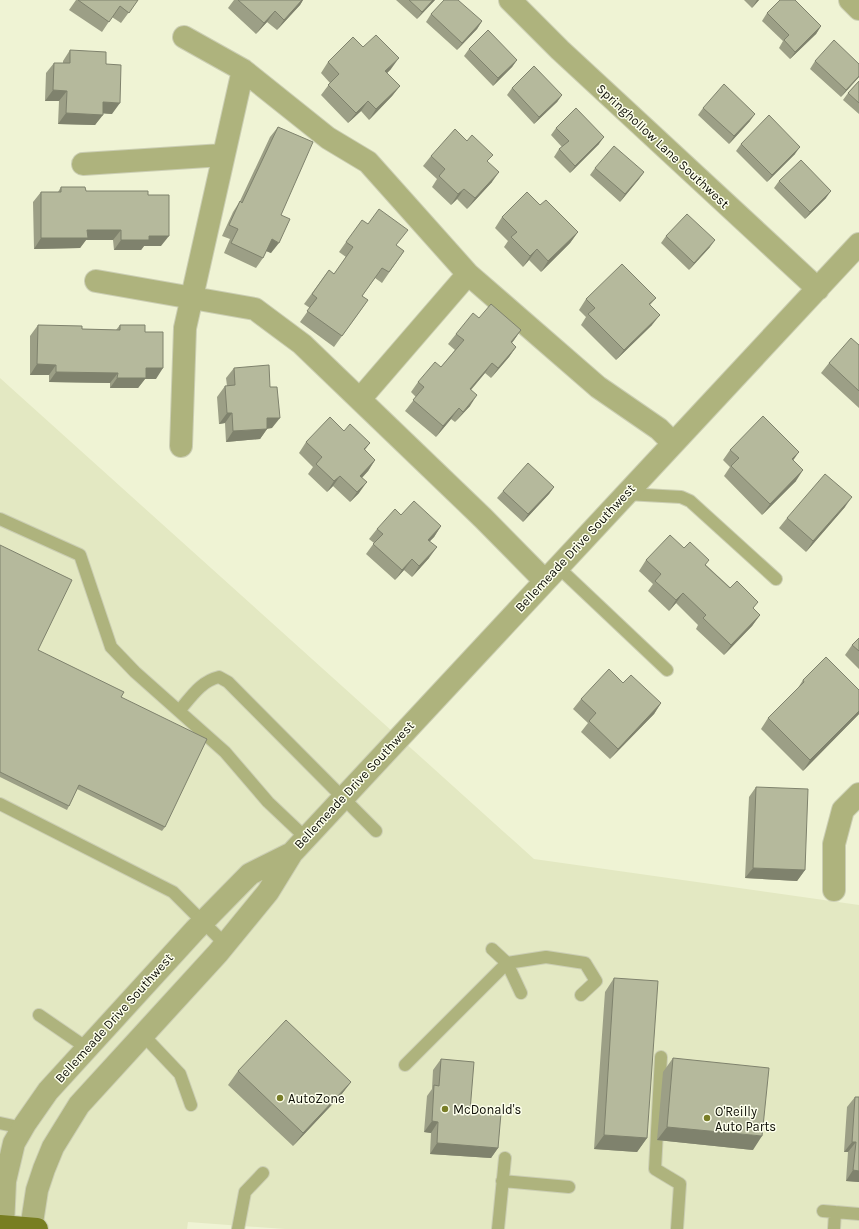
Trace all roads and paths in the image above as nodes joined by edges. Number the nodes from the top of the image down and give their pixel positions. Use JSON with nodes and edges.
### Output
{"nodes":[{"id":1,"x":510,"y":0,"type":"edge"},
{"id":2,"x":850,"y":0,"type":"edge"},
{"id":3,"x":859,"y":9,"type":"edge"},
{"id":4,"x":184,"y":37,"type":"dead end"},
{"id":5,"x":243,"y":70,"type":"junction"},
{"id":6,"x":223,"y":155,"type":"junction"},
{"id":7,"x":82,"y":164,"type":"dead end"},
{"id":8,"x":859,"y":244,"type":"edge"},
{"id":9,"x":468,"y":274,"type":"junction"},
{"id":10,"x":96,"y":281,"type":"dead end"},
{"id":11,"x":818,"y":289,"type":"junction"},
{"id":12,"x":192,"y":298,"type":"junction"},
{"id":13,"x":360,"y":399,"type":"junction"},
{"id":14,"x":673,"y":443,"type":"junction"},
{"id":15,"x":181,"y":446,"type":"dead end"},
{"id":16,"x":626,"y":494,"type":"junction"},
{"id":17,"x":0,"y":518,"type":"edge"},
{"id":18,"x":552,"y":574,"type":"junction"},
{"id":19,"x":776,"y":579,"type":"dead end"},
{"id":20,"x":667,"y":670,"type":"dead end"},
{"id":21,"x":179,"y":711,"type":"junction"},
{"id":22,"x":859,"y":794,"type":"edge"},
{"id":23,"x":343,"y":798,"type":"junction"},
{"id":24,"x":0,"y":804,"type":"edge"},
{"id":25,"x":376,"y":831,"type":"dead end"},
{"id":26,"x":299,"y":846,"type":"junction"},
{"id":27,"x":834,"y":890,"type":"dead end"},
{"id":28,"x":203,"y":922,"type":"junction"},
{"id":29,"x":225,"y":944,"type":"junction"},
{"id":30,"x":492,"y":949,"type":"dead end"},
{"id":31,"x":507,"y":963,"type":"junction"},
{"id":32,"x":521,"y":993,"type":"dead end"},
{"id":33,"x":581,"y":995,"type":"dead end"},
{"id":34,"x":39,"y":1015,"type":"dead end"},
{"id":35,"x":144,"y":1036,"type":"junction"},
{"id":36,"x":87,"y":1048,"type":"junction"},
{"id":37,"x":661,"y":1057,"type":"dead end"},
{"id":38,"x":405,"y":1065,"type":"dead end"},
{"id":39,"x":191,"y":1105,"type":"dead end"},
{"id":40,"x":0,"y":1123,"type":"edge"},
{"id":41,"x":23,"y":1128,"type":"junction"},
{"id":42,"x":505,"y":1158,"type":"dead end"},
{"id":43,"x":263,"y":1173,"type":"dead end"},
{"id":44,"x":502,"y":1181,"type":"junction"},
{"id":45,"x":569,"y":1187,"type":"dead end"},
{"id":46,"x":822,"y":1211,"type":"dead end"},
{"id":47,"x":835,"y":1212,"type":"junction"},
{"id":48,"x":859,"y":1214,"type":"edge"},
{"id":49,"x":2,"y":1227,"type":"edge"},
{"id":50,"x":31,"y":1229,"type":"edge"},
{"id":51,"x":37,"y":1229,"type":"edge"},
{"id":52,"x":238,"y":1229,"type":"edge"},
{"id":53,"x":498,"y":1229,"type":"edge"},
{"id":54,"x":677,"y":1229,"type":"edge"},
{"id":55,"x":834,"y":1229,"type":"edge"}],
"edges":[{"from":1,"to":11,"type":"street","name":"Springhollow Lane Southwest"},
{"from":2,"to":3,"type":"street"},
{"from":4,"to":5,"type":"street"},
{"from":5,"to":6,"type":"street"},
{"from":5,"to":9,"type":"street"},
{"from":6,"to":7,"type":"street"},
{"from":6,"to":12,"type":"street"},
{"from":8,"to":11,"type":"street","name":"Bellemeade Drive Southwest"},
{"from":9,"to":13,"type":"street"},
{"from":9,"to":14,"type":"street"},
{"from":10,"to":12,"type":"street"},
{"from":11,"to":14,"type":"street","name":"Bellemeade Drive Southwest"},
{"from":12,"to":13,"type":"street"},
{"from":12,"to":15,"type":"street"},
{"from":13,"to":18,"type":"street"},
{"from":14,"to":16,"type":"street","name":"Bellemeade Drive Southwest"},
{"from":16,"to":18,"type":"street","name":"Bellemeade Drive Southwest"},
{"from":16,"to":19,"type":"lane"},
{"from":17,"to":21,"type":"lane"},
{"from":18,"to":20,"type":"lane"},
{"from":18,"to":23,"type":"street","name":"Bellemeade Drive Southwest"},
{"from":21,"to":23,"type":"lane"},
{"from":21,"to":26,"type":"lane"},
{"from":22,"to":27,"type":"street"},
{"from":23,"to":25,"type":"lane"},
{"from":23,"to":26,"type":"street","name":"Bellemeade Drive Southwest"},
{"from":24,"to":28,"type":"lane"},
{"from":26,"to":28,"type":"street","name":"Bellemeade Drive Southwest"},
{"from":26,"to":29,"type":"street","name":"Bellemeade Drive Southwest"},
{"from":28,"to":29,"type":"lane"},
{"from":28,"to":36,"type":"street","name":"Bellemeade Drive Southwest"},
{"from":29,"to":35,"type":"street","name":"Bellemeade Drive Southwest"},
{"from":30,"to":31,"type":"lane"},
{"from":31,"to":32,"type":"lane"},
{"from":31,"to":33,"type":"lane"},
{"from":31,"to":38,"type":"lane"},
{"from":34,"to":36,"type":"lane"},
{"from":35,"to":39,"type":"lane"},
{"from":35,"to":50,"type":"street","name":"Bellemeade Drive Southwest"},
{"from":36,"to":41,"type":"street","name":"Bellemeade Drive Southwest"},
{"from":37,"to":54,"type":"lane"},
{"from":40,"to":41,"type":"lane"},
{"from":41,"to":49,"type":"street","name":"Bellemeade Drive Southwest"},
{"from":42,"to":44,"type":"lane"},
{"from":43,"to":52,"type":"lane"},
{"from":44,"to":45,"type":"lane"},
{"from":44,"to":53,"type":"lane"},
{"from":46,"to":47,"type":"lane"},
{"from":47,"to":48,"type":"lane"},
{"from":47,"to":55,"type":"lane"},
{"from":49,"to":50,"type":"main road"},
{"from":50,"to":51,"type":"main road"}]}
